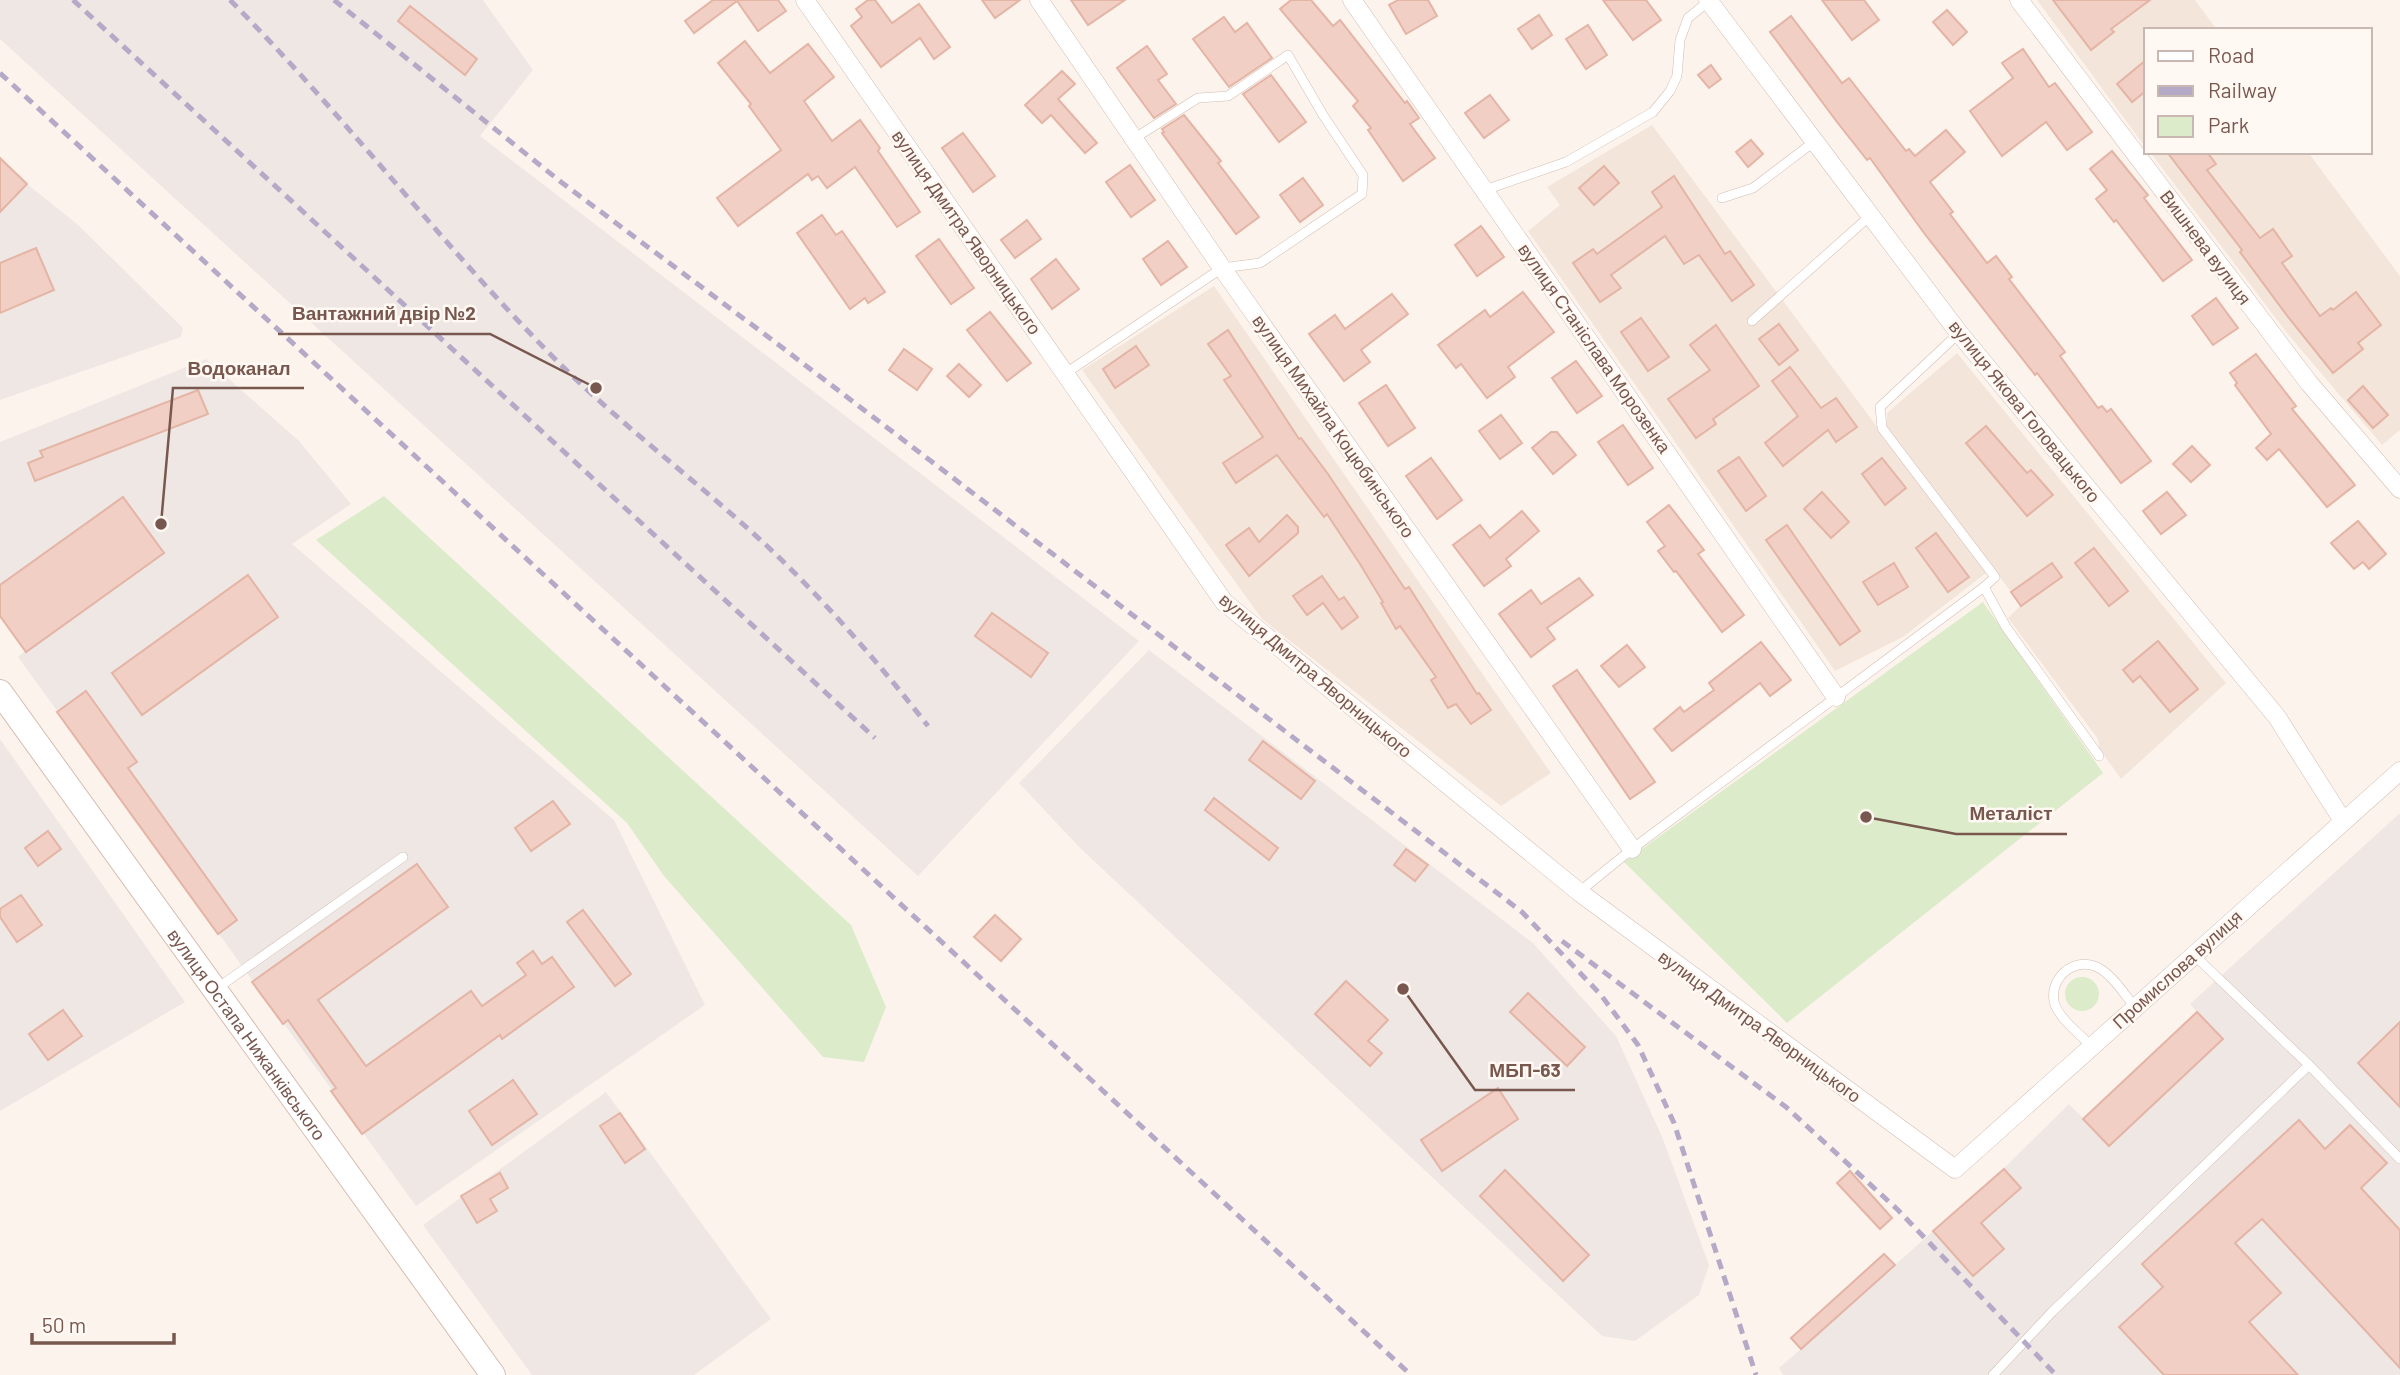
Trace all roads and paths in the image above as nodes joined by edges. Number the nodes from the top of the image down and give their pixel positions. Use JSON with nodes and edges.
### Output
{"nodes":[{"id":1,"x":805,"y":0,"type":"edge"},
{"id":2,"x":1039,"y":0,"type":"edge"},
{"id":3,"x":1352,"y":0,"type":"edge"},
{"id":4,"x":1708,"y":0,"type":"edge"},
{"id":5,"x":2019,"y":0,"type":"edge"},
{"id":6,"x":1135,"y":138,"type":"junction"},
{"id":7,"x":1815,"y":141,"type":"junction"},
{"id":8,"x":1485,"y":190,"type":"junction"},
{"id":9,"x":1722,"y":198,"type":"dead end"},
{"id":10,"x":1871,"y":215,"type":"junction"},
{"id":11,"x":1222,"y":268,"type":"junction"},
{"id":12,"x":1752,"y":321,"type":"dead end"},
{"id":13,"x":1959,"y":332,"type":"junction"},
{"id":14,"x":1066,"y":373,"type":"junction"},
{"id":15,"x":2400,"y":488,"type":"edge"},
{"id":16,"x":1984,"y":587,"type":"junction"},
{"id":17,"x":0,"y":692,"type":"edge"},
{"id":18,"x":1836,"y":697,"type":"junction"},
{"id":19,"x":2099,"y":757,"type":"dead end"},
{"id":20,"x":2400,"y":771,"type":"edge"},
{"id":21,"x":2343,"y":821,"type":"junction"},
{"id":22,"x":1632,"y":849,"type":"junction"},
{"id":23,"x":403,"y":857,"type":"dead end"},
{"id":24,"x":1579,"y":892,"type":"junction"},
{"id":25,"x":2193,"y":954,"type":"junction"},
{"id":26,"x":215,"y":989,"type":"junction"},
{"id":27,"x":2135,"y":1007,"type":"junction"},
{"id":28,"x":2091,"y":1046,"type":"junction"},
{"id":29,"x":2309,"y":1066,"type":"junction"},
{"id":30,"x":2400,"y":1158,"type":"edge"},
{"id":31,"x":1955,"y":1169,"type":"joint"},
{"id":32,"x":493,"y":1375,"type":"edge"},
{"id":33,"x":1993,"y":1375,"type":"edge"}],
"edges":[{"from":1,"to":14,"type":"street","name":"вулиця Дмитра Яворницького"},
{"from":2,"to":6,"type":"street","name":"вулиця Михайла Коцюбинського"},
{"from":3,"to":8,"type":"street","name":"вулиця Станіслава Морозенка"},
{"from":4,"to":7,"type":"street","name":"вулиця Якова Головацького"},
{"from":4,"to":8,"type":"lane"},
{"from":5,"to":15,"type":"street","name":"Вишнева вулиця"},
{"from":6,"to":11,"type":"street","name":"вулиця Михайла Коцюбинського"},
{"from":6,"to":11,"type":"lane"},
{"from":7,"to":9,"type":"lane"},
{"from":7,"to":10,"type":"street","name":"вулиця Якова Головацького"},
{"from":8,"to":18,"type":"street","name":"вулиця Станіслава Морозенка"},
{"from":10,"to":12,"type":"lane"},
{"from":10,"to":13,"type":"street","name":"вулиця Якова Головацького"},
{"from":11,"to":14,"type":"lane"},
{"from":11,"to":22,"type":"street","name":"вулиця Михайла Коцюбинського"},
{"from":13,"to":16,"type":"lane"},
{"from":13,"to":21,"type":"street","name":"вулиця Якова Головацького"},
{"from":14,"to":24,"type":"street","name":"вулиця Дмитра Яворницького"},
{"from":16,"to":18,"type":"lane"},
{"from":16,"to":19,"type":"lane"},
{"from":17,"to":26,"type":"main road","name":"вулиця Остапа Нижанківського"},
{"from":18,"to":22,"type":"lane"},
{"from":20,"to":21,"type":"street","name":"Промислова вулиця"},
{"from":21,"to":25,"type":"street","name":"Промислова вулиця"},
{"from":22,"to":24,"type":"lane"},
{"from":23,"to":26,"type":"lane"},
{"from":24,"to":31,"type":"street","name":"вулиця Дмитра Яворницького"},
{"from":25,"to":27,"type":"street","name":"Промислова вулиця"},
{"from":25,"to":29,"type":"lane"},
{"from":26,"to":32,"type":"main road","name":"вулиця Остапа Нижанківського"},
{"from":27,"to":28,"type":"street","name":"Промислова вулиця"},
{"from":27,"to":28,"type":"lane"},
{"from":28,"to":31,"type":"street","name":"Промислова вулиця"},
{"from":29,"to":30,"type":"lane"},
{"from":29,"to":33,"type":"lane"}]}
